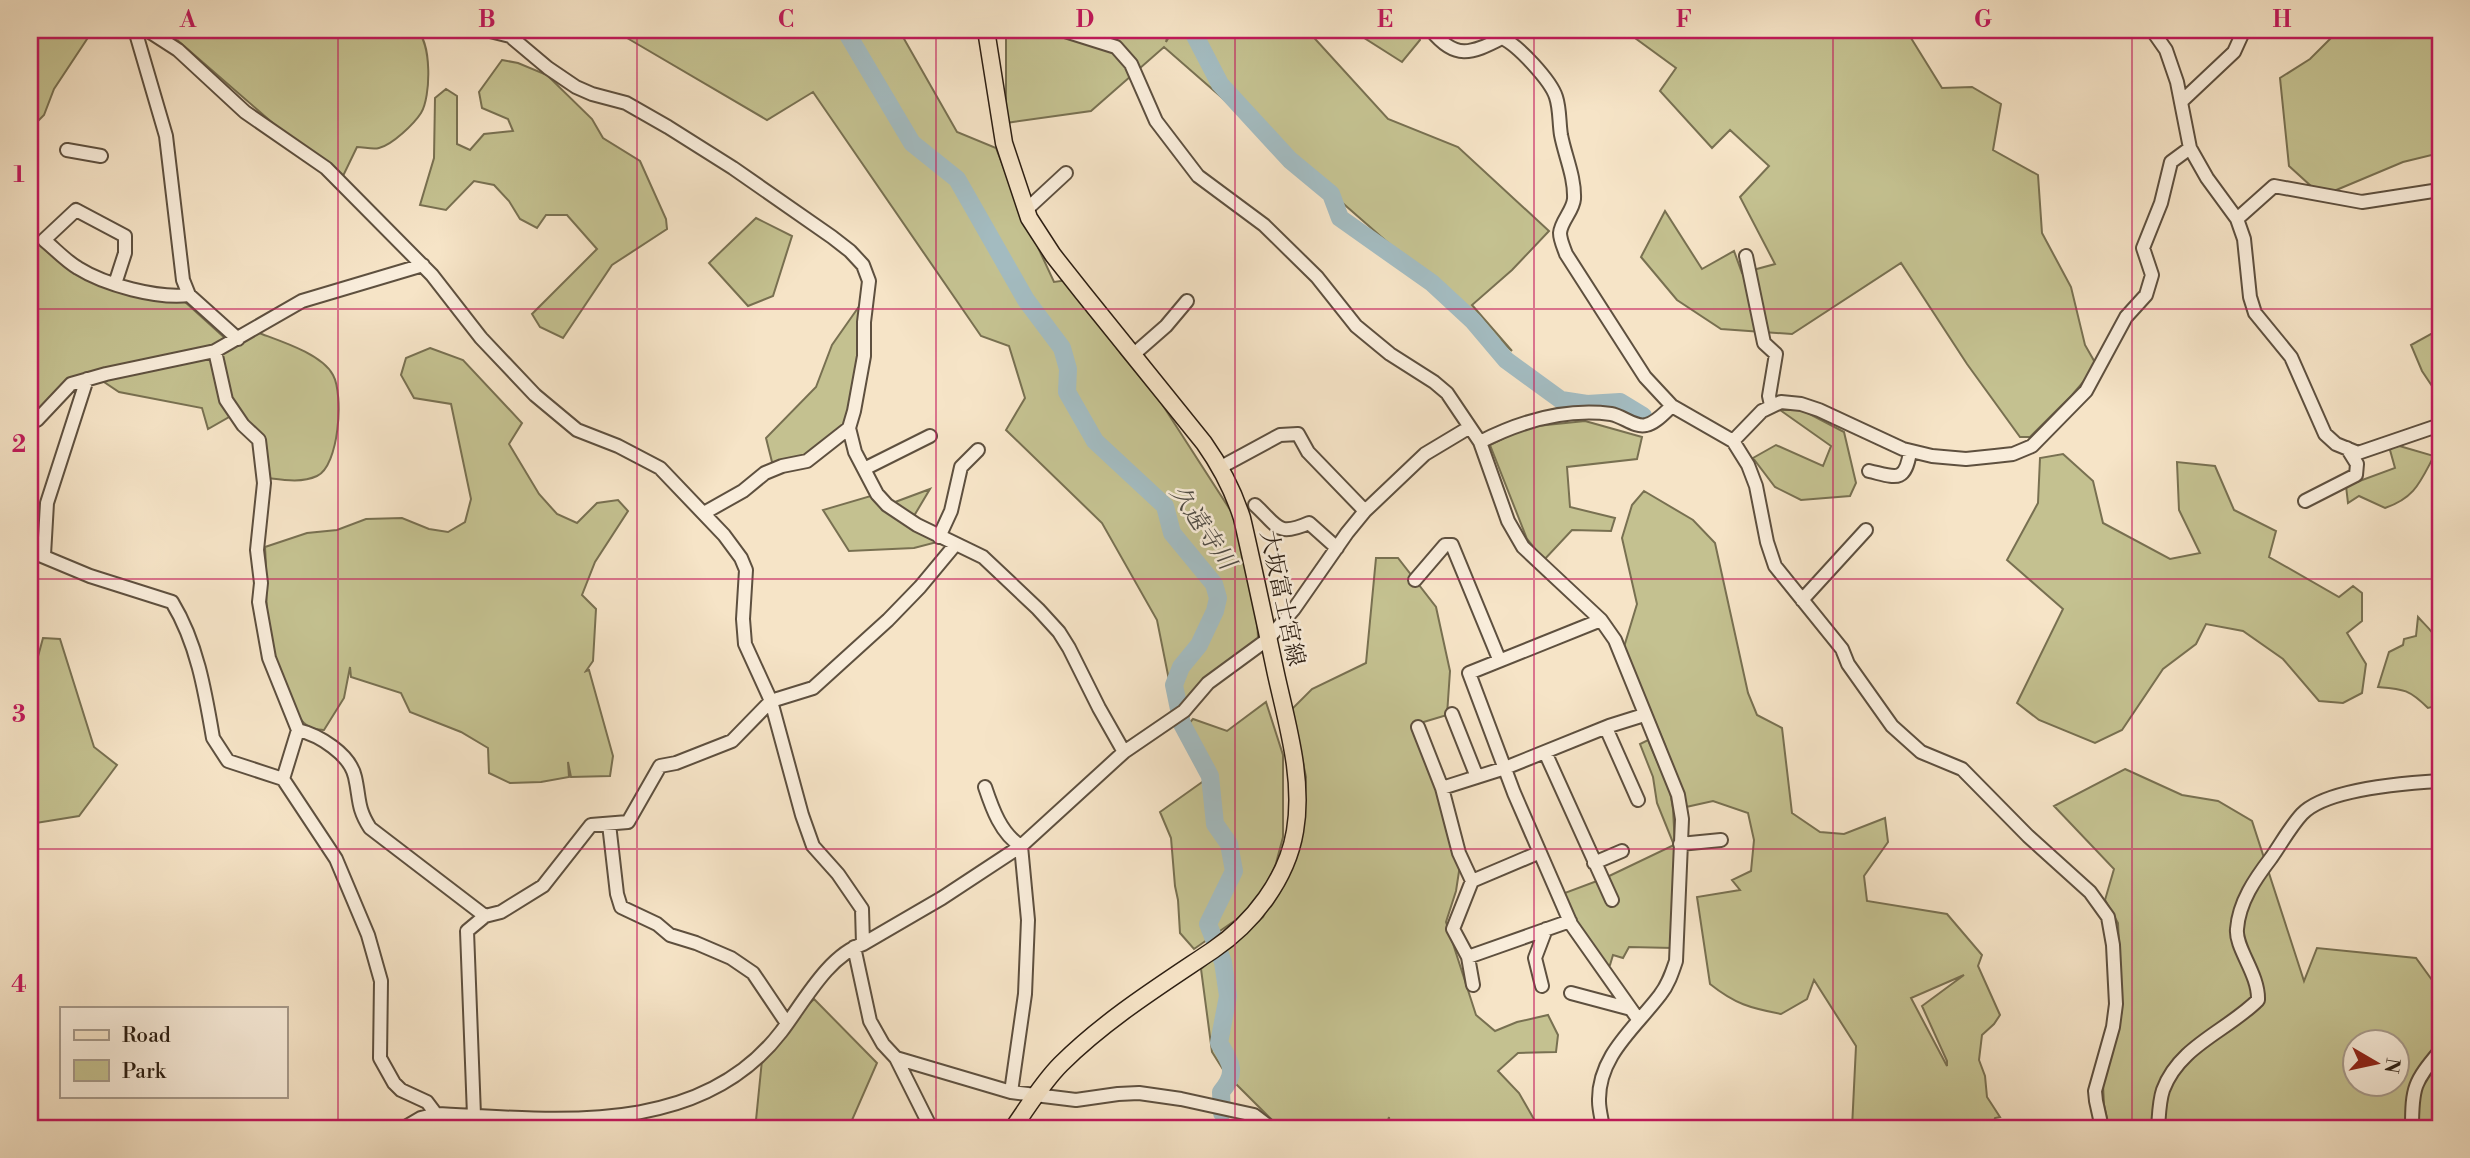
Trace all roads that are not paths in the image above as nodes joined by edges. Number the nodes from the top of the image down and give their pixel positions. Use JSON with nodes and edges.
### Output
{"nodes":[{"id":1,"x":135,"y":30,"type":"edge"},
{"id":2,"x":147,"y":30,"type":"edge"},
{"id":3,"x":486,"y":30,"type":"edge"},
{"id":4,"x":986,"y":30,"type":"edge"},
{"id":5,"x":1062,"y":30,"type":"edge"},
{"id":6,"x":1431,"y":30,"type":"edge"},
{"id":7,"x":2152,"y":30,"type":"edge"},
{"id":8,"x":2244,"y":30,"type":"edge"},
{"id":9,"x":2182,"y":101,"type":"junction"},
{"id":10,"x":2190,"y":148,"type":"junction"},
{"id":11,"x":66,"y":150,"type":"dead end"},
{"id":12,"x":101,"y":156,"type":"dead end"},
{"id":13,"x":1066,"y":173,"type":"dead end"},
{"id":14,"x":2433,"y":191,"type":"dead end"},
{"id":15,"x":1026,"y":211,"type":"junction"},
{"id":16,"x":2237,"y":219,"type":"junction"},
{"id":17,"x":1746,"y":256,"type":"dead end"},
{"id":18,"x":423,"y":265,"type":"junction"},
{"id":19,"x":115,"y":285,"type":"junction"},
{"id":20,"x":189,"y":295,"type":"junction"},
{"id":21,"x":1187,"y":301,"type":"dead end"},
{"id":22,"x":238,"y":340,"type":"junction"},
{"id":23,"x":215,"y":351,"type":"junction"},
{"id":24,"x":1133,"y":354,"type":"junction"},
{"id":25,"x":87,"y":379,"type":"junction"},
{"id":26,"x":1771,"y":405,"type":"junction"},
{"id":27,"x":1672,"y":406,"type":"junction"},
{"id":28,"x":30,"y":421,"type":"edge"},
{"id":29,"x":2440,"y":425,"type":"edge"},
{"id":30,"x":1469,"y":427,"type":"junction"},
{"id":31,"x":849,"y":428,"type":"junction"},
{"id":32,"x":930,"y":436,"type":"dead end"},
{"id":33,"x":1733,"y":441,"type":"junction"},
{"id":34,"x":1480,"y":442,"type":"junction"},
{"id":35,"x":2347,"y":448,"type":"junction"},
{"id":36,"x":978,"y":450,"type":"dead end"},
{"id":37,"x":1910,"y":452,"type":"junction"},
{"id":38,"x":1221,"y":467,"type":"junction"},
{"id":39,"x":864,"y":469,"type":"junction"},
{"id":40,"x":1869,"y":471,"type":"dead end"},
{"id":41,"x":2305,"y":501,"type":"dead end"},
{"id":42,"x":1365,"y":511,"type":"junction"},
{"id":43,"x":704,"y":513,"type":"junction"},
{"id":44,"x":1240,"y":513,"type":"junction"},
{"id":45,"x":1866,"y":530,"type":"dead end"},
{"id":46,"x":939,"y":537,"type":"junction"},
{"id":47,"x":955,"y":545,"type":"junction"},
{"id":48,"x":1337,"y":548,"type":"junction"},
{"id":49,"x":30,"y":551,"type":"edge"},
{"id":50,"x":44,"y":555,"type":"junction"},
{"id":51,"x":1415,"y":580,"type":"dead end"},
{"id":52,"x":1802,"y":600,"type":"junction"},
{"id":53,"x":1601,"y":620,"type":"junction"},
{"id":54,"x":1268,"y":639,"type":"junction"},
{"id":55,"x":1499,"y":659,"type":"junction"},
{"id":56,"x":771,"y":701,"type":"junction"},
{"id":57,"x":1452,"y":714,"type":"dead end"},
{"id":58,"x":1644,"y":715,"type":"junction"},
{"id":59,"x":1418,"y":727,"type":"dead end"},
{"id":60,"x":1606,"y":728,"type":"junction"},
{"id":61,"x":298,"y":730,"type":"junction"},
{"id":62,"x":1124,"y":752,"type":"junction"},
{"id":63,"x":1545,"y":752,"type":"junction"},
{"id":64,"x":1505,"y":768,"type":"junction"},
{"id":65,"x":1477,"y":777,"type":"junction"},
{"id":66,"x":283,"y":779,"type":"junction"},
{"id":67,"x":2440,"y":781,"type":"edge"},
{"id":68,"x":985,"y":787,"type":"dead end"},
{"id":69,"x":1442,"y":788,"type":"junction"},
{"id":70,"x":1638,"y":800,"type":"dead end"},
{"id":71,"x":609,"y":824,"type":"junction"},
{"id":72,"x":1721,"y":840,"type":"dead end"},
{"id":73,"x":1680,"y":844,"type":"junction"},
{"id":74,"x":1021,"y":846,"type":"junction"},
{"id":75,"x":1622,"y":851,"type":"dead end"},
{"id":76,"x":1538,"y":853,"type":"junction"},
{"id":77,"x":1594,"y":863,"type":"junction"},
{"id":78,"x":1472,"y":881,"type":"junction"},
{"id":79,"x":1612,"y":900,"type":"dead end"},
{"id":80,"x":485,"y":916,"type":"junction"},
{"id":81,"x":1570,"y":921,"type":"junction"},
{"id":82,"x":1546,"y":929,"type":"junction"},
{"id":83,"x":859,"y":946,"type":"junction"},
{"id":84,"x":1468,"y":957,"type":"junction"},
{"id":85,"x":1473,"y":985,"type":"dead end"},
{"id":86,"x":1542,"y":986,"type":"dead end"},
{"id":87,"x":1571,"y":993,"type":"dead end"},
{"id":88,"x":1634,"y":1014,"type":"junction"},
{"id":89,"x":786,"y":1022,"type":"junction"},
{"id":90,"x":2440,"y":1051,"type":"edge"},
{"id":91,"x":896,"y":1058,"type":"junction"},
{"id":92,"x":1011,"y":1092,"type":"junction"},
{"id":93,"x":1035,"y":1096,"type":"junction"},
{"id":94,"x":436,"y":1114,"type":"junction"},
{"id":95,"x":474,"y":1115,"type":"junction"},
{"id":96,"x":30,"y":1121,"type":"edge"},
{"id":97,"x":34,"y":1128,"type":"edge"},
{"id":98,"x":404,"y":1128,"type":"edge"},
{"id":99,"x":487,"y":1128,"type":"edge"},
{"id":100,"x":931,"y":1128,"type":"edge"},
{"id":101,"x":1013,"y":1128,"type":"edge"},
{"id":102,"x":1271,"y":1128,"type":"edge"},
{"id":103,"x":1603,"y":1128,"type":"edge"},
{"id":104,"x":2102,"y":1128,"type":"edge"},
{"id":105,"x":2158,"y":1128,"type":"edge"},
{"id":106,"x":2412,"y":1128,"type":"edge"}],
"edges":[{"from":1,"to":20,"type":"street"},
{"from":2,"to":18,"type":"street"},
{"from":3,"to":31,"type":"street"},
{"from":4,"to":15,"type":"main road","name":"大坂富士宮線"},
{"from":5,"to":30,"type":"street"},
{"from":6,"to":27,"type":"street"},
{"from":7,"to":9,"type":"street"},
{"from":8,"to":9,"type":"street"},
{"from":9,"to":10,"type":"street"},
{"from":10,"to":16,"type":"street"},
{"from":10,"to":37,"type":"street"},
{"from":11,"to":12,"type":"street"},
{"from":13,"to":15,"type":"street"},
{"from":14,"to":16,"type":"street"},
{"from":15,"to":24,"type":"main road","name":"大坂富士宮線"},
{"from":16,"to":35,"type":"street"},
{"from":17,"to":26,"type":"street"},
{"from":18,"to":22,"type":"street"},
{"from":18,"to":43,"type":"street"},
{"from":19,"to":19,"type":"street"},
{"from":19,"to":20,"type":"street"},
{"from":20,"to":22,"type":"street"},
{"from":21,"to":24,"type":"street"},
{"from":22,"to":23,"type":"street"},
{"from":23,"to":25,"type":"street"},
{"from":23,"to":61,"type":"street"},
{"from":24,"to":38,"type":"main road","name":"大坂富士宮線"},
{"from":25,"to":28,"type":"street"},
{"from":25,"to":50,"type":"street"},
{"from":26,"to":33,"type":"street"},
{"from":26,"to":37,"type":"street"},
{"from":27,"to":33,"type":"street"},
{"from":27,"to":34,"type":"street"},
{"from":29,"to":35,"type":"street"},
{"from":30,"to":34,"type":"street"},
{"from":30,"to":42,"type":"street"},
{"from":31,"to":39,"type":"street"},
{"from":31,"to":43,"type":"street"},
{"from":32,"to":39,"type":"street"},
{"from":33,"to":52,"type":"street"},
{"from":34,"to":53,"type":"street"},
{"from":35,"to":41,"type":"street"},
{"from":36,"to":46,"type":"street"},
{"from":37,"to":40,"type":"street"},
{"from":38,"to":42,"type":"street"},
{"from":38,"to":44,"type":"main road","name":"大坂富士宮線"},
{"from":39,"to":46,"type":"street"},
{"from":42,"to":48,"type":"street"},
{"from":43,"to":56,"type":"street"},
{"from":44,"to":48,"type":"street"},
{"from":44,"to":54,"type":"main road","name":"大坂富士宮線"},
{"from":45,"to":52,"type":"street"},
{"from":46,"to":47,"type":"street"},
{"from":47,"to":56,"type":"street"},
{"from":47,"to":62,"type":"street"},
{"from":48,"to":54,"type":"street"},
{"from":49,"to":50,"type":"street"},
{"from":50,"to":66,"type":"street"},
{"from":51,"to":55,"type":"street"},
{"from":52,"to":104,"type":"street"},
{"from":53,"to":55,"type":"street"},
{"from":53,"to":58,"type":"street"},
{"from":54,"to":62,"type":"street"},
{"from":54,"to":93,"type":"main road","name":"大坂富士宮線"},
{"from":55,"to":64,"type":"street"},
{"from":56,"to":71,"type":"street"},
{"from":56,"to":83,"type":"street"},
{"from":57,"to":65,"type":"street"},
{"from":58,"to":60,"type":"street"},
{"from":58,"to":73,"type":"street"},
{"from":59,"to":69,"type":"street"},
{"from":60,"to":63,"type":"street"},
{"from":60,"to":70,"type":"street"},
{"from":61,"to":66,"type":"street"},
{"from":61,"to":80,"type":"street"},
{"from":62,"to":74,"type":"street"},
{"from":63,"to":64,"type":"street"},
{"from":63,"to":77,"type":"street"},
{"from":64,"to":65,"type":"street"},
{"from":64,"to":76,"type":"street"},
{"from":65,"to":69,"type":"street"},
{"from":66,"to":94,"type":"street"},
{"from":67,"to":105,"type":"street"},
{"from":68,"to":74,"type":"street"},
{"from":69,"to":78,"type":"street"},
{"from":71,"to":80,"type":"street"},
{"from":71,"to":89,"type":"street"},
{"from":72,"to":73,"type":"street"},
{"from":73,"to":88,"type":"street"},
{"from":74,"to":83,"type":"street"},
{"from":74,"to":92,"type":"street"},
{"from":75,"to":77,"type":"street"},
{"from":76,"to":78,"type":"street"},
{"from":76,"to":81,"type":"street"},
{"from":77,"to":79,"type":"street"},
{"from":78,"to":84,"type":"street"},
{"from":80,"to":95,"type":"street"},
{"from":81,"to":82,"type":"street"},
{"from":81,"to":88,"type":"street"},
{"from":82,"to":84,"type":"street"},
{"from":82,"to":86,"type":"street"},
{"from":83,"to":89,"type":"street"},
{"from":83,"to":91,"type":"street"},
{"from":84,"to":85,"type":"street"},
{"from":87,"to":88,"type":"street"},
{"from":88,"to":103,"type":"street"},
{"from":89,"to":95,"type":"street"},
{"from":90,"to":106,"type":"street"},
{"from":91,"to":92,"type":"street"},
{"from":91,"to":100,"type":"street"},
{"from":92,"to":93,"type":"street"},
{"from":93,"to":101,"type":"main road","name":"大坂富士宮線"},
{"from":93,"to":102,"type":"street"},
{"from":94,"to":95,"type":"street"},
{"from":94,"to":98,"type":"street"},
{"from":95,"to":99,"type":"street"},
{"from":96,"to":97,"type":"street"}]}
